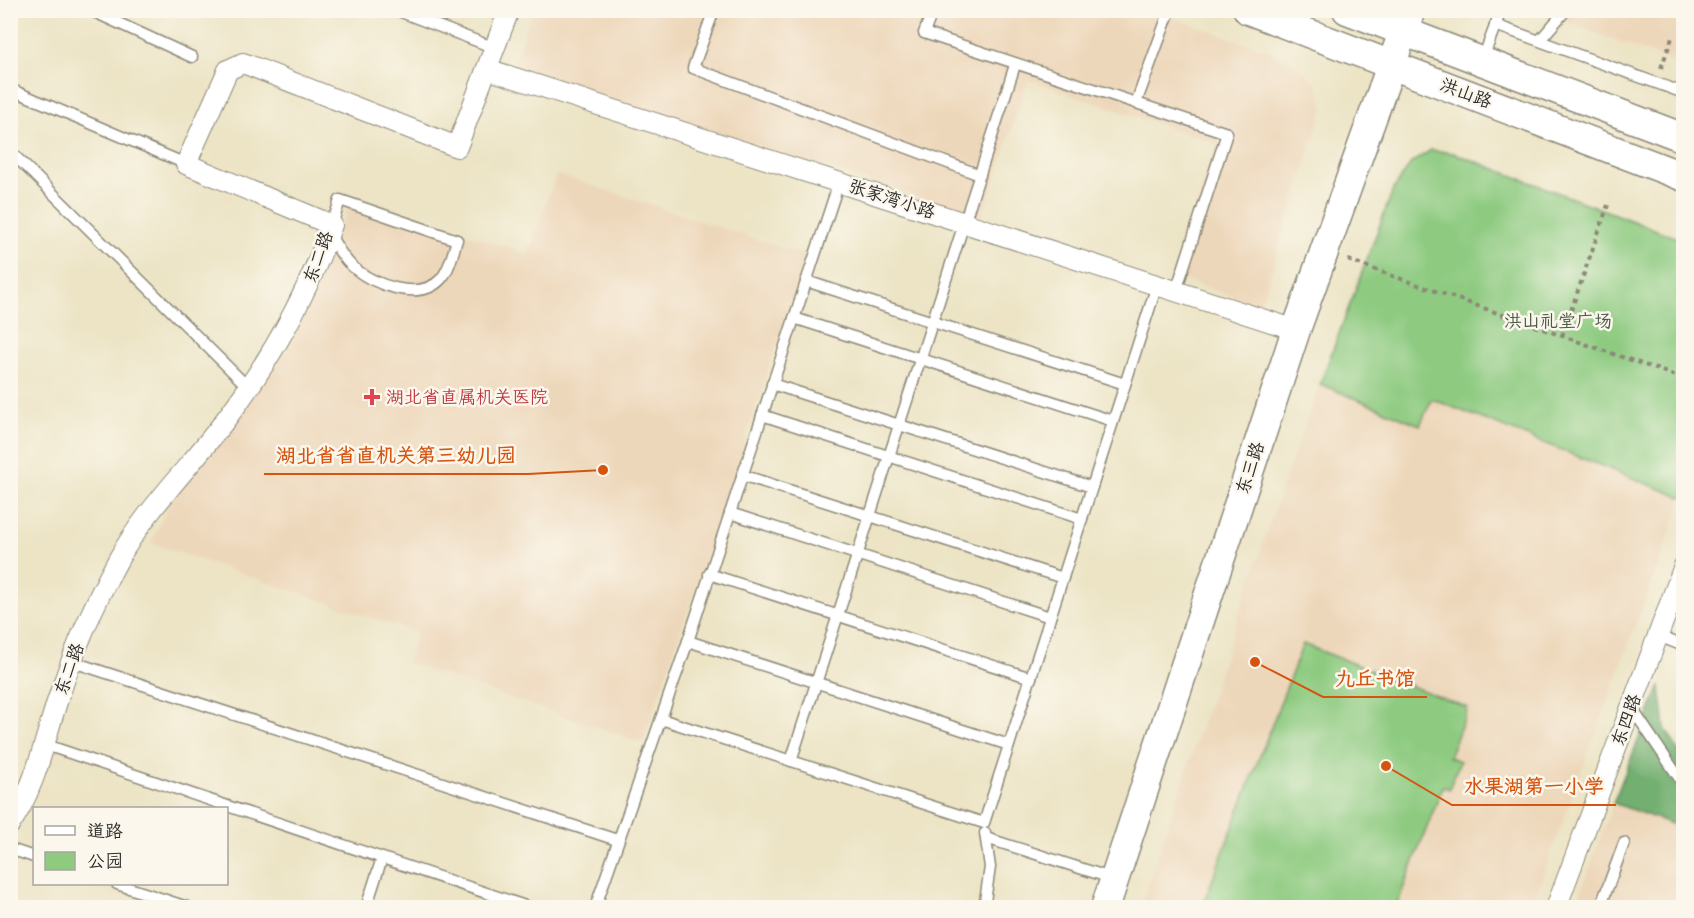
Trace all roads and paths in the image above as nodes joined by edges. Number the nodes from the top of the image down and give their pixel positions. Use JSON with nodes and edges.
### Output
{"nodes":[{"id":1,"x":90,"y":10,"type":"edge"},
{"id":2,"x":396,"y":10,"type":"edge"},
{"id":3,"x":509,"y":10,"type":"edge"},
{"id":4,"x":714,"y":10,"type":"edge"},
{"id":5,"x":933,"y":10,"type":"edge"},
{"id":6,"x":1170,"y":10,"type":"edge"},
{"id":7,"x":1248,"y":10,"type":"edge"},
{"id":8,"x":1347,"y":10,"type":"edge"},
{"id":9,"x":1501,"y":10,"type":"edge"},
{"id":10,"x":1566,"y":10,"type":"edge"},
{"id":11,"x":1407,"y":21,"type":"edge"},
{"id":12,"x":1495,"y":25,"type":"junction"},
{"id":13,"x":1672,"y":38,"type":"dead end"},
{"id":14,"x":1540,"y":40,"type":"junction"},
{"id":15,"x":495,"y":48,"type":"junction"},
{"id":16,"x":192,"y":57,"type":"dead end"},
{"id":17,"x":1482,"y":62,"type":"junction"},
{"id":18,"x":1015,"y":64,"type":"junction"},
{"id":19,"x":1391,"y":65,"type":"junction"},
{"id":20,"x":487,"y":69,"type":"junction"},
{"id":21,"x":1656,"y":83,"type":"junction"},
{"id":22,"x":10,"y":89,"type":"edge"},
{"id":23,"x":1683,"y":93,"type":"edge"},
{"id":24,"x":1136,"y":104,"type":"junction"},
{"id":25,"x":1683,"y":138,"type":"edge"},
{"id":26,"x":10,"y":151,"type":"edge"},
{"id":27,"x":186,"y":164,"type":"junction"},
{"id":28,"x":980,"y":175,"type":"junction"},
{"id":29,"x":1683,"y":177,"type":"edge"},
{"id":30,"x":839,"y":182,"type":"junction"},
{"id":31,"x":1608,"y":205,"type":"dead end"},
{"id":32,"x":964,"y":223,"type":"junction"},
{"id":33,"x":331,"y":229,"type":"junction"},
{"id":34,"x":1324,"y":251,"type":"junction"},
{"id":35,"x":806,"y":280,"type":"junction"},
{"id":36,"x":1157,"y":285,"type":"junction"},
{"id":37,"x":1176,"y":291,"type":"junction"},
{"id":38,"x":794,"y":318,"type":"junction"},
{"id":39,"x":933,"y":321,"type":"junction"},
{"id":40,"x":1296,"y":330,"type":"junction"},
{"id":41,"x":1562,"y":336,"type":"junction"},
{"id":42,"x":920,"y":359,"type":"junction"},
{"id":43,"x":1683,"y":379,"type":"edge"},
{"id":44,"x":772,"y":384,"type":"junction"},
{"id":45,"x":1125,"y":384,"type":"junction"},
{"id":46,"x":249,"y":388,"type":"junction"},
{"id":47,"x":762,"y":415,"type":"junction"},
{"id":48,"x":1113,"y":421,"type":"junction"},
{"id":49,"x":899,"y":425,"type":"junction"},
{"id":50,"x":889,"y":456,"type":"junction"},
{"id":51,"x":742,"y":475,"type":"junction"},
{"id":52,"x":1092,"y":487,"type":"junction"},
{"id":53,"x":730,"y":513,"type":"junction"},
{"id":54,"x":870,"y":516,"type":"junction"},
{"id":55,"x":1082,"y":519,"type":"junction"},
{"id":56,"x":858,"y":554,"type":"junction"},
{"id":57,"x":1683,"y":566,"type":"edge"},
{"id":58,"x":709,"y":574,"type":"junction"},
{"id":59,"x":1063,"y":578,"type":"junction"},
{"id":60,"x":838,"y":616,"type":"junction"},
{"id":61,"x":1050,"y":616,"type":"junction"},
{"id":62,"x":1658,"y":636,"type":"junction"},
{"id":63,"x":688,"y":641,"type":"junction"},
{"id":64,"x":1683,"y":646,"type":"edge"},
{"id":65,"x":70,"y":662,"type":"junction"},
{"id":66,"x":1031,"y":678,"type":"junction"},
{"id":67,"x":816,"y":683,"type":"junction"},
{"id":68,"x":1631,"y":707,"type":"junction"},
{"id":69,"x":661,"y":719,"type":"junction"},
{"id":70,"x":43,"y":744,"type":"junction"},
{"id":71,"x":1009,"y":745,"type":"junction"},
{"id":72,"x":791,"y":761,"type":"junction"},
{"id":73,"x":1683,"y":785,"type":"edge"},
{"id":74,"x":10,"y":824,"type":"edge"},
{"id":75,"x":984,"y":824,"type":"junction"},
{"id":76,"x":986,"y":838,"type":"junction"},
{"id":77,"x":617,"y":840,"type":"junction"},
{"id":78,"x":1624,"y":843,"type":"dead end"},
{"id":79,"x":10,"y":849,"type":"edge"},
{"id":80,"x":33,"y":856,"type":"edge"},
{"id":81,"x":382,"y":858,"type":"junction"},
{"id":82,"x":1114,"y":879,"type":"junction"},
{"id":83,"x":120,"y":885,"type":"edge"},
{"id":84,"x":190,"y":908,"type":"edge"},
{"id":85,"x":366,"y":908,"type":"edge"},
{"id":86,"x":531,"y":908,"type":"edge"},
{"id":87,"x":595,"y":908,"type":"edge"},
{"id":88,"x":984,"y":908,"type":"edge"},
{"id":89,"x":1104,"y":908,"type":"edge"},
{"id":90,"x":1556,"y":908,"type":"edge"},
{"id":91,"x":1600,"y":908,"type":"edge"}],
"edges":[{"from":1,"to":16,"type":"lane"},
{"from":2,"to":15,"type":"lane"},
{"from":3,"to":15,"type":"street"},
{"from":4,"to":28,"type":"lane"},
{"from":5,"to":18,"type":"lane"},
{"from":6,"to":24,"type":"lane"},
{"from":7,"to":19,"type":"street","name":"洪山路"},
{"from":8,"to":11,"type":"street","name":"洪山路"},
{"from":9,"to":12,"type":"lane"},
{"from":10,"to":14,"type":"lane"},
{"from":11,"to":17,"type":"street","name":"洪山路"},
{"from":11,"to":19,"type":"street","name":"东三路"},
{"from":12,"to":14,"type":"lane"},
{"from":12,"to":17,"type":"lane"},
{"from":13,"to":21,"type":"path"},
{"from":14,"to":21,"type":"lane"},
{"from":15,"to":20,"type":"street"},
{"from":17,"to":25,"type":"street","name":"洪山路"},
{"from":18,"to":24,"type":"lane"},
{"from":18,"to":28,"type":"lane"},
{"from":19,"to":29,"type":"street","name":"洪山路"},
{"from":19,"to":34,"type":"street","name":"东三路"},
{"from":20,"to":27,"type":"street"},
{"from":20,"to":30,"type":"street","name":"张家湾小路"},
{"from":21,"to":23,"type":"lane"},
{"from":22,"to":27,"type":"lane"},
{"from":24,"to":37,"type":"lane"},
{"from":26,"to":46,"type":"lane"},
{"from":27,"to":33,"type":"street","name":"东二路"},
{"from":28,"to":32,"type":"lane"},
{"from":30,"to":32,"type":"street","name":"张家湾小路"},
{"from":30,"to":35,"type":"lane"},
{"from":31,"to":41,"type":"path"},
{"from":32,"to":36,"type":"street","name":"张家湾小路"},
{"from":32,"to":39,"type":"lane"},
{"from":33,"to":33,"type":"lane"},
{"from":33,"to":46,"type":"street","name":"东二路"},
{"from":34,"to":40,"type":"street","name":"东三路"},
{"from":34,"to":41,"type":"path"},
{"from":35,"to":38,"type":"lane"},
{"from":35,"to":39,"type":"lane"},
{"from":36,"to":37,"type":"street","name":"张家湾小路"},
{"from":36,"to":45,"type":"lane"},
{"from":37,"to":40,"type":"street","name":"张家湾小路"},
{"from":38,"to":42,"type":"lane"},
{"from":38,"to":44,"type":"lane"},
{"from":39,"to":42,"type":"lane"},
{"from":39,"to":45,"type":"lane"},
{"from":40,"to":82,"type":"street","name":"东三路"},
{"from":41,"to":43,"type":"path"},
{"from":42,"to":48,"type":"lane"},
{"from":42,"to":49,"type":"lane"},
{"from":44,"to":47,"type":"lane"},
{"from":44,"to":49,"type":"lane"},
{"from":45,"to":48,"type":"lane"},
{"from":46,"to":65,"type":"street","name":"东二路"},
{"from":47,"to":50,"type":"lane"},
{"from":47,"to":51,"type":"lane"},
{"from":48,"to":52,"type":"lane"},
{"from":49,"to":50,"type":"lane"},
{"from":49,"to":52,"type":"lane"},
{"from":50,"to":54,"type":"lane"},
{"from":50,"to":55,"type":"lane"},
{"from":51,"to":53,"type":"lane"},
{"from":51,"to":54,"type":"lane"},
{"from":52,"to":55,"type":"lane"},
{"from":53,"to":56,"type":"lane"},
{"from":53,"to":58,"type":"lane"},
{"from":54,"to":56,"type":"lane"},
{"from":54,"to":59,"type":"lane"},
{"from":55,"to":59,"type":"lane"},
{"from":56,"to":60,"type":"lane"},
{"from":56,"to":61,"type":"lane"},
{"from":57,"to":62,"type":"street","name":"东四路"},
{"from":58,"to":60,"type":"lane"},
{"from":58,"to":63,"type":"lane"},
{"from":59,"to":61,"type":"lane"},
{"from":60,"to":66,"type":"lane"},
{"from":60,"to":67,"type":"lane"},
{"from":61,"to":66,"type":"lane"},
{"from":62,"to":64,"type":"lane"},
{"from":62,"to":68,"type":"street","name":"东四路"},
{"from":63,"to":67,"type":"lane"},
{"from":63,"to":69,"type":"lane"},
{"from":65,"to":70,"type":"street","name":"东二路"},
{"from":65,"to":77,"type":"lane"},
{"from":66,"to":71,"type":"lane"},
{"from":67,"to":71,"type":"lane"},
{"from":67,"to":72,"type":"lane"},
{"from":68,"to":73,"type":"lane"},
{"from":68,"to":90,"type":"street","name":"东四路"},
{"from":69,"to":72,"type":"lane"},
{"from":69,"to":77,"type":"lane"},
{"from":70,"to":74,"type":"street","name":"东二路"},
{"from":70,"to":81,"type":"lane"},
{"from":71,"to":75,"type":"lane"},
{"from":72,"to":75,"type":"lane"},
{"from":75,"to":76,"type":"lane"},
{"from":76,"to":82,"type":"lane"},
{"from":76,"to":88,"type":"lane"},
{"from":77,"to":87,"type":"lane"},
{"from":78,"to":91,"type":"lane"},
{"from":79,"to":80,"type":"lane"},
{"from":81,"to":85,"type":"lane"},
{"from":81,"to":86,"type":"lane"},
{"from":82,"to":89,"type":"street","name":"东三路"},
{"from":83,"to":84,"type":"lane"}]}
